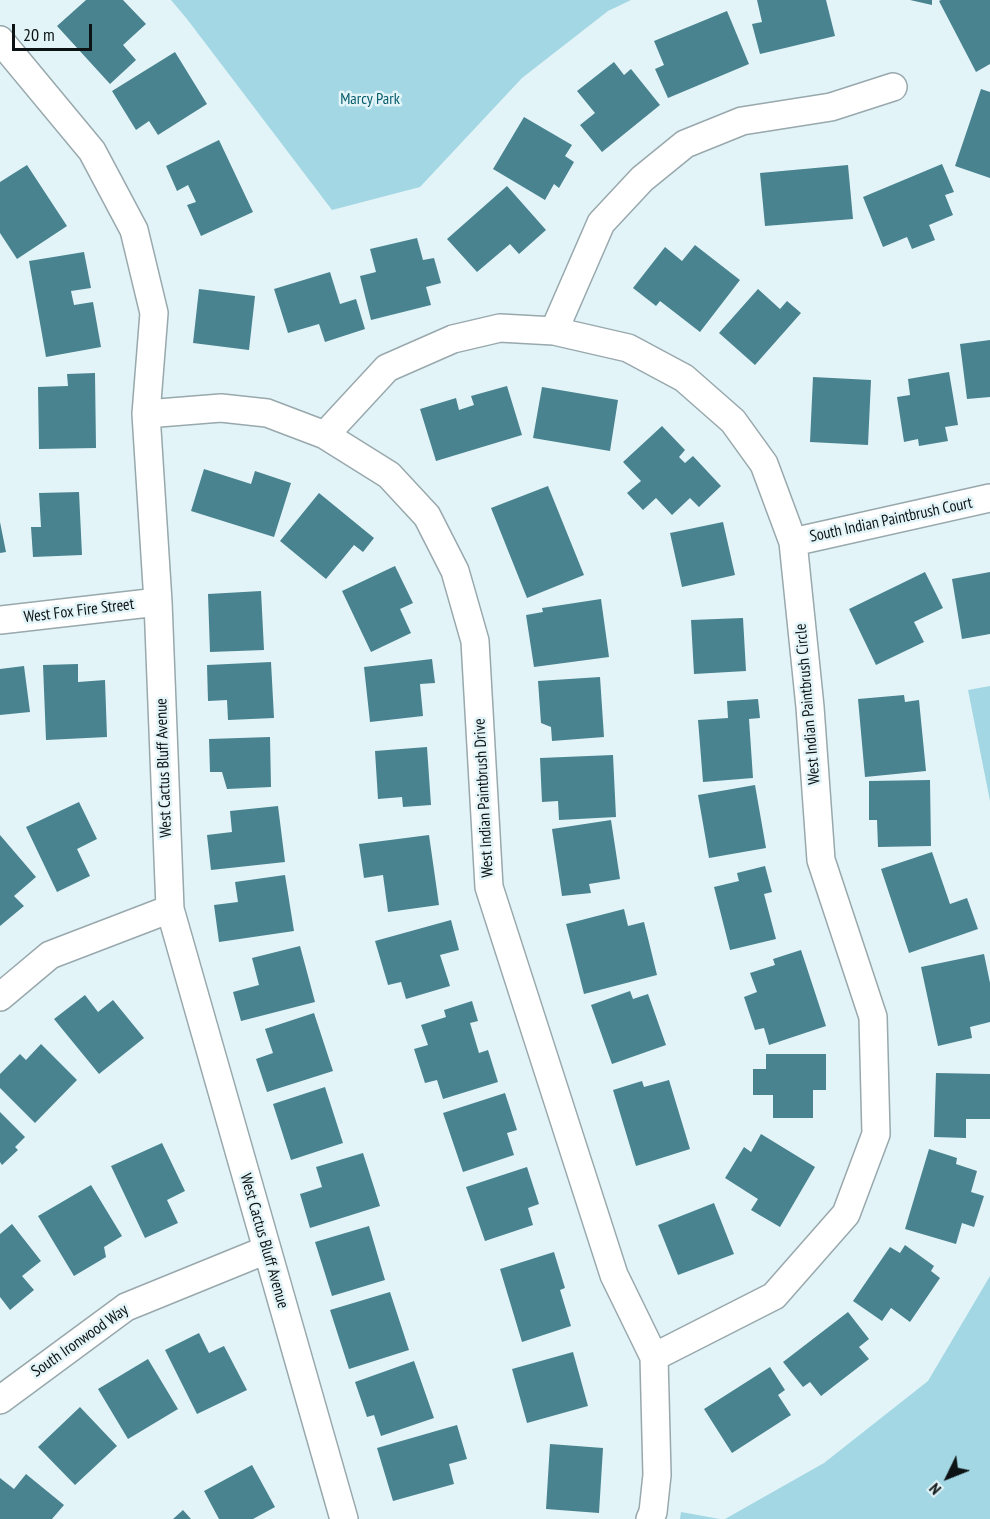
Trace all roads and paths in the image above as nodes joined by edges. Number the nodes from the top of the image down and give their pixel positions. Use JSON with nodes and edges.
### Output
{"nodes":[{"id":1,"x":0,"y":40,"type":"edge"},
{"id":2,"x":893,"y":87,"type":"dead end"},
{"id":3,"x":554,"y":331,"type":"junction"},
{"id":4,"x":146,"y":414,"type":"junction"},
{"id":5,"x":326,"y":435,"type":"junction"},
{"id":6,"x":990,"y":498,"type":"edge"},
{"id":7,"x":793,"y":542,"type":"junction"},
{"id":8,"x":158,"y":602,"type":"junction"},
{"id":9,"x":0,"y":620,"type":"edge"},
{"id":10,"x":170,"y":909,"type":"junction"},
{"id":11,"x":0,"y":997,"type":"edge"},
{"id":12,"x":266,"y":1250,"type":"junction"},
{"id":13,"x":654,"y":1357,"type":"junction"},
{"id":14,"x":0,"y":1400,"type":"edge"},
{"id":15,"x":344,"y":1519,"type":"edge"},
{"id":16,"x":650,"y":1519,"type":"edge"}],
"edges":[{"from":1,"to":4,"type":"street","name":"West Cactus Bluff Avenue"},
{"from":2,"to":3,"type":"street"},
{"from":3,"to":5,"type":"street","name":"West Indian Paintbrush Circle"},
{"from":3,"to":7,"type":"street","name":"West Indian Paintbrush Circle"},
{"from":4,"to":5,"type":"street","name":"West Indian Paintbrush Drive"},
{"from":4,"to":8,"type":"street","name":"West Cactus Bluff Avenue"},
{"from":5,"to":13,"type":"street","name":"West Indian Paintbrush Drive"},
{"from":6,"to":7,"type":"street","name":"South Indian Paintbrush Court"},
{"from":7,"to":13,"type":"street","name":"West Indian Paintbrush Circle"},
{"from":8,"to":9,"type":"street","name":"West Fox Fire Street"},
{"from":8,"to":10,"type":"street","name":"West Cactus Bluff Avenue"},
{"from":10,"to":11,"type":"street"},
{"from":10,"to":12,"type":"street","name":"West Cactus Bluff Avenue"},
{"from":12,"to":14,"type":"street","name":"South Ironwood Way"},
{"from":12,"to":15,"type":"street","name":"West Cactus Bluff Avenue"},
{"from":13,"to":16,"type":"street","name":"West Indian Paintbrush Drive"}]}
